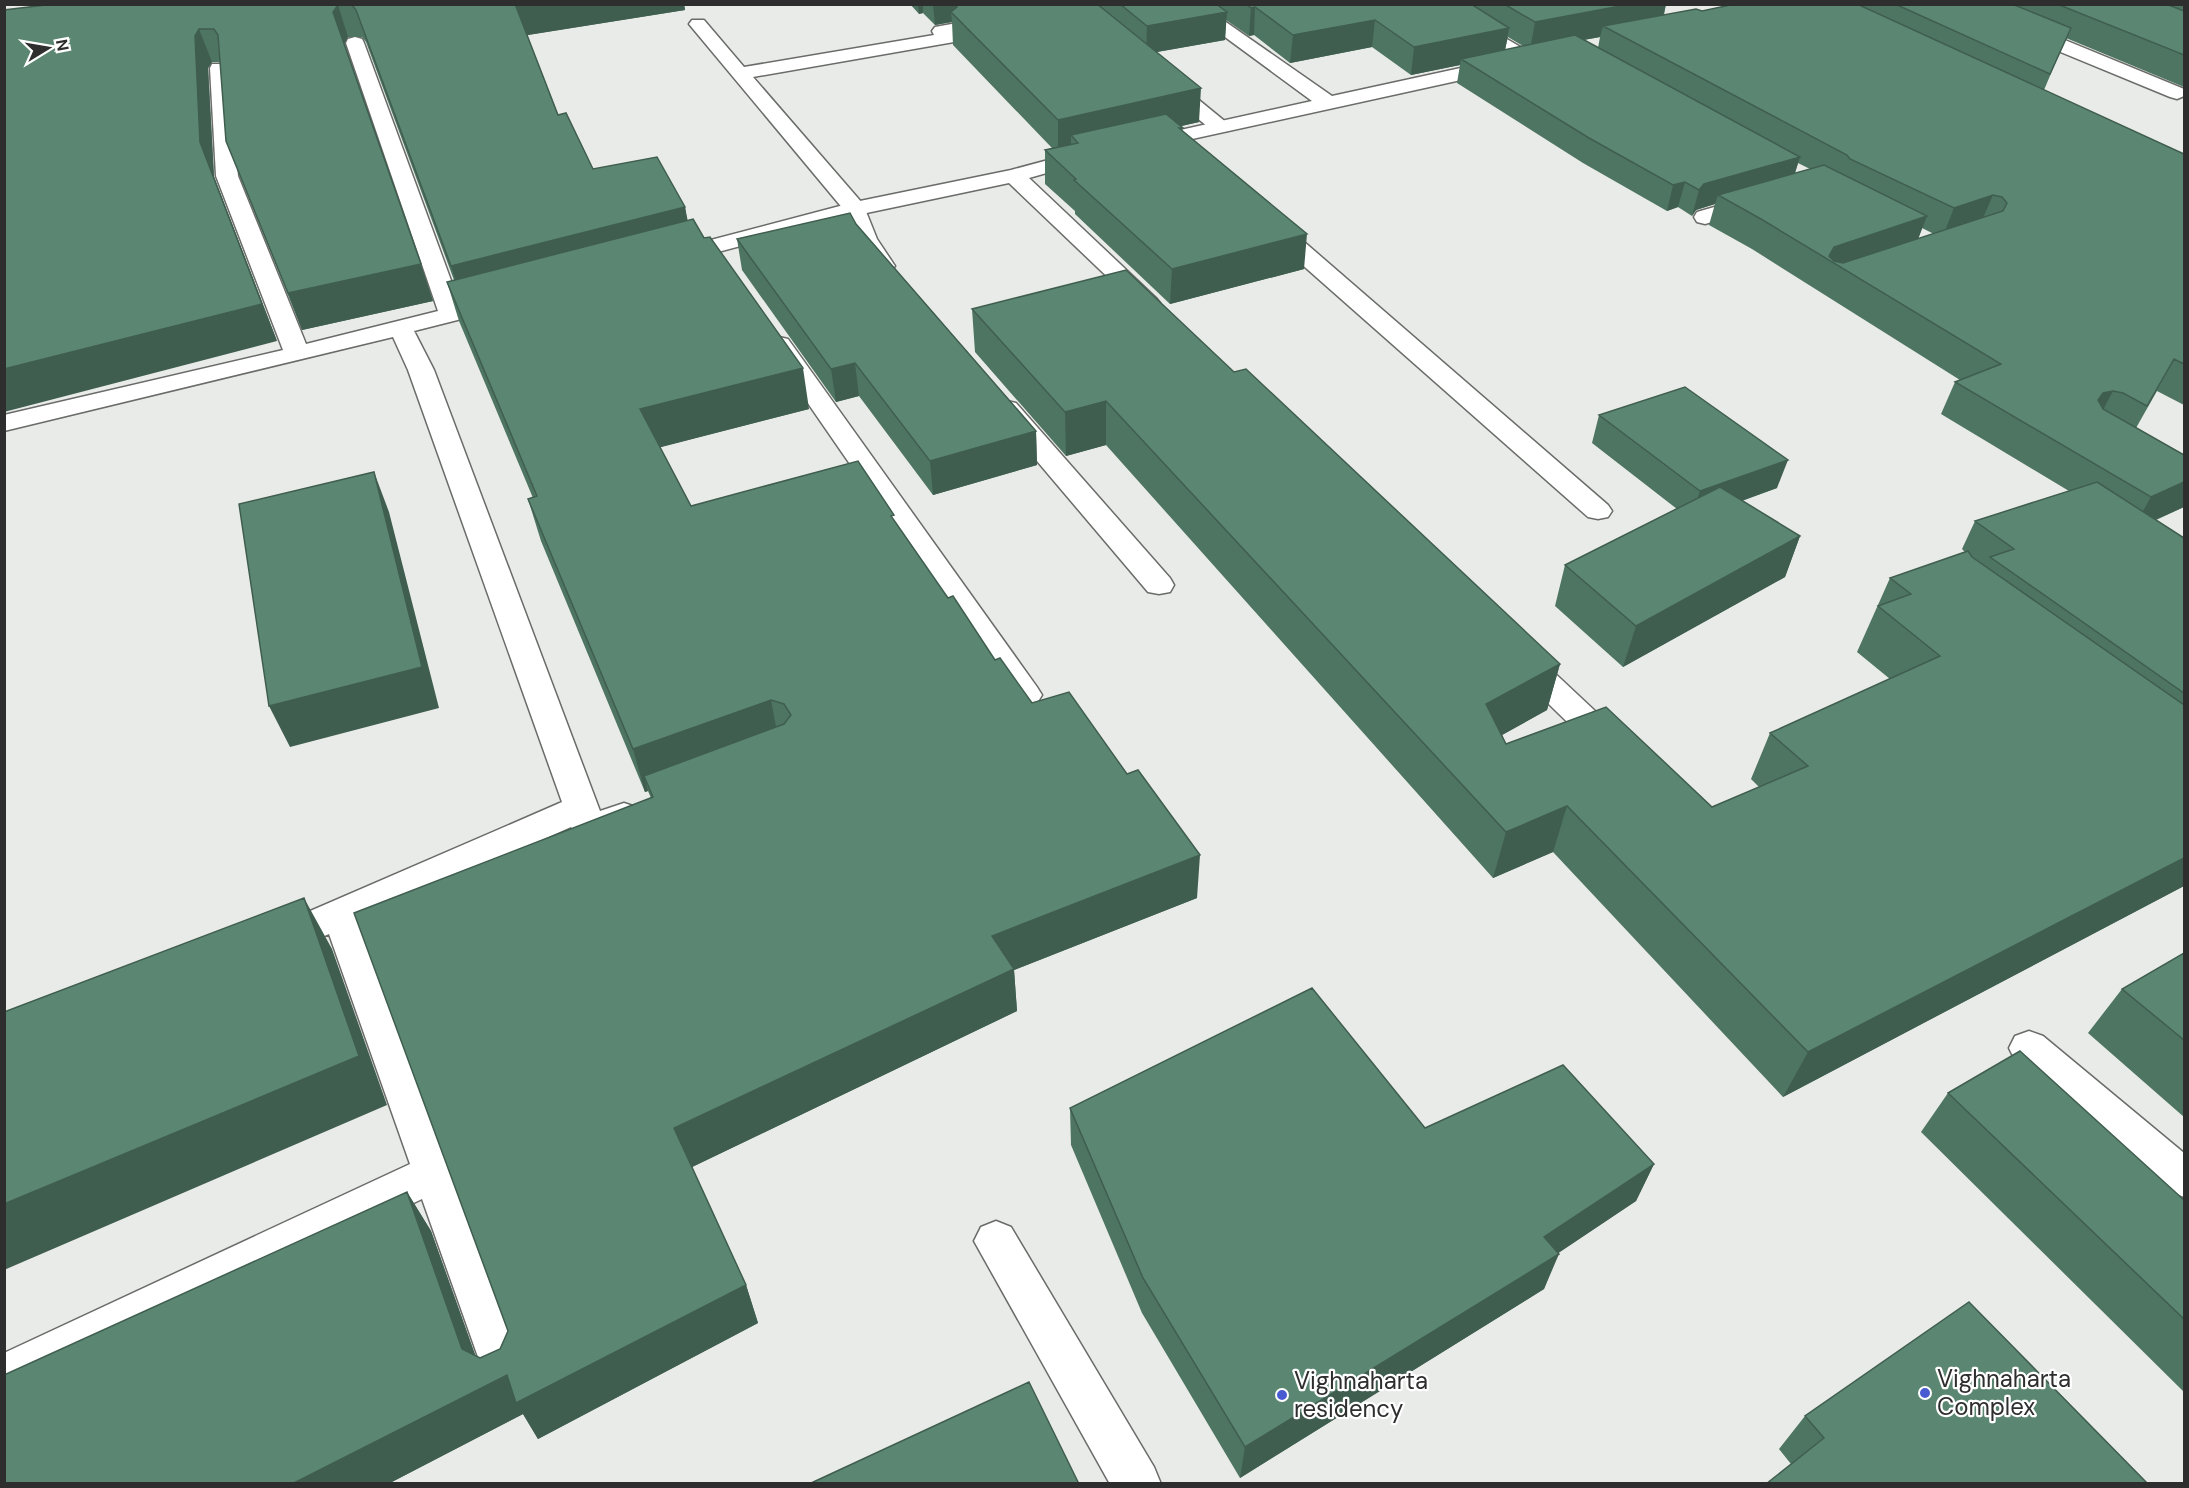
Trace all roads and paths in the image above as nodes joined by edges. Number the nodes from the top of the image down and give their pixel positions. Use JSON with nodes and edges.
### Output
{"nodes":[{"id":1,"x":1188,"y":4,"type":"edge"},
{"id":2,"x":1434,"y":4,"type":"edge"},
{"id":3,"x":1960,"y":4,"type":"edge"},
{"id":4,"x":1019,"y":17,"type":"edge"},
{"id":5,"x":698,"y":24,"type":"dead end"},
{"id":6,"x":355,"y":43,"type":"edge"},
{"id":7,"x":1549,"y":55,"type":"edge"},
{"id":8,"x":1527,"y":59,"type":"junction"},
{"id":9,"x":219,"y":68,"type":"edge"},
{"id":10,"x":1153,"y":71,"type":"edge"},
{"id":11,"x":740,"y":73,"type":"junction"},
{"id":12,"x":2177,"y":93,"type":"dead end"},
{"id":13,"x":1328,"y":103,"type":"junction"},
{"id":14,"x":1220,"y":127,"type":"junction"},
{"id":15,"x":1126,"y":147,"type":"edge"},
{"id":16,"x":1104,"y":152,"type":"edge"},
{"id":17,"x":1014,"y":176,"type":"junction"},
{"id":18,"x":1771,"y":198,"type":"edge"},
{"id":19,"x":1250,"y":207,"type":"edge"},
{"id":20,"x":855,"y":209,"type":"junction"},
{"id":21,"x":1705,"y":217,"type":"dead end"},
{"id":22,"x":655,"y":262,"type":"edge"},
{"id":23,"x":901,"y":286,"type":"edge"},
{"id":24,"x":519,"y":298,"type":"edge"},
{"id":25,"x":452,"y":315,"type":"junction"},
{"id":26,"x":765,"y":324,"type":"edge"},
{"id":27,"x":1170,"y":324,"type":"edge"},
{"id":28,"x":400,"y":327,"type":"junction"},
{"id":29,"x":297,"y":354,"type":"junction"},
{"id":30,"x":995,"y":394,"type":"edge"},
{"id":31,"x":4,"y":423,"type":"edge"},
{"id":32,"x":1598,"y":511,"type":"dead end"},
{"id":33,"x":1159,"y":585,"type":"dead end"},
{"id":34,"x":1498,"y":637,"type":"edge"},
{"id":35,"x":1037,"y":712,"type":"edge"},
{"id":36,"x":1637,"y":769,"type":"edge"},
{"id":37,"x":657,"y":804,"type":"edge"},
{"id":38,"x":580,"y":809,"type":"junction"},
{"id":39,"x":340,"y":913,"type":"junction"},
{"id":40,"x":243,"y":955,"type":"edge"},
{"id":41,"x":2029,"y":1048,"type":"dead end"},
{"id":42,"x":432,"y":1174,"type":"junction"},
{"id":43,"x":2184,"y":1178,"type":"edge"},
{"id":44,"x":996,"y":1241,"type":"dead end"},
{"id":45,"x":504,"y":1369,"type":"edge"},
{"id":46,"x":4,"y":1377,"type":"edge"},
{"id":47,"x":1137,"y":1484,"type":"edge"}],
"edges":[{"from":1,"to":13,"type":"street"},
{"from":2,"to":8,"type":"street"},
{"from":3,"to":12,"type":"street"},
{"from":4,"to":11,"type":"street"},
{"from":5,"to":11,"type":"street"},
{"from":6,"to":25,"type":"street"},
{"from":7,"to":8,"type":"street"},
{"from":8,"to":13,"type":"street"},
{"from":9,"to":29,"type":"street"},
{"from":10,"to":14,"type":"street"},
{"from":11,"to":20,"type":"street"},
{"from":13,"to":14,"type":"street"},
{"from":14,"to":15,"type":"street"},
{"from":16,"to":17,"type":"street"},
{"from":17,"to":20,"type":"street"},
{"from":17,"to":27,"type":"street"},
{"from":18,"to":21,"type":"street"},
{"from":19,"to":32,"type":"street"},
{"from":20,"to":22,"type":"street"},
{"from":20,"to":23,"type":"street"},
{"from":24,"to":25,"type":"street"},
{"from":25,"to":28,"type":"street"},
{"from":26,"to":35,"type":"street"},
{"from":28,"to":29,"type":"street"},
{"from":28,"to":38,"type":"street"},
{"from":29,"to":31,"type":"street"},
{"from":30,"to":33,"type":"street"},
{"from":34,"to":36,"type":"street"},
{"from":37,"to":38,"type":"street"},
{"from":38,"to":39,"type":"street"},
{"from":39,"to":40,"type":"street"},
{"from":39,"to":42,"type":"street"},
{"from":41,"to":43,"type":"street"},
{"from":42,"to":45,"type":"street"},
{"from":42,"to":46,"type":"street"},
{"from":44,"to":47,"type":"street"}]}
